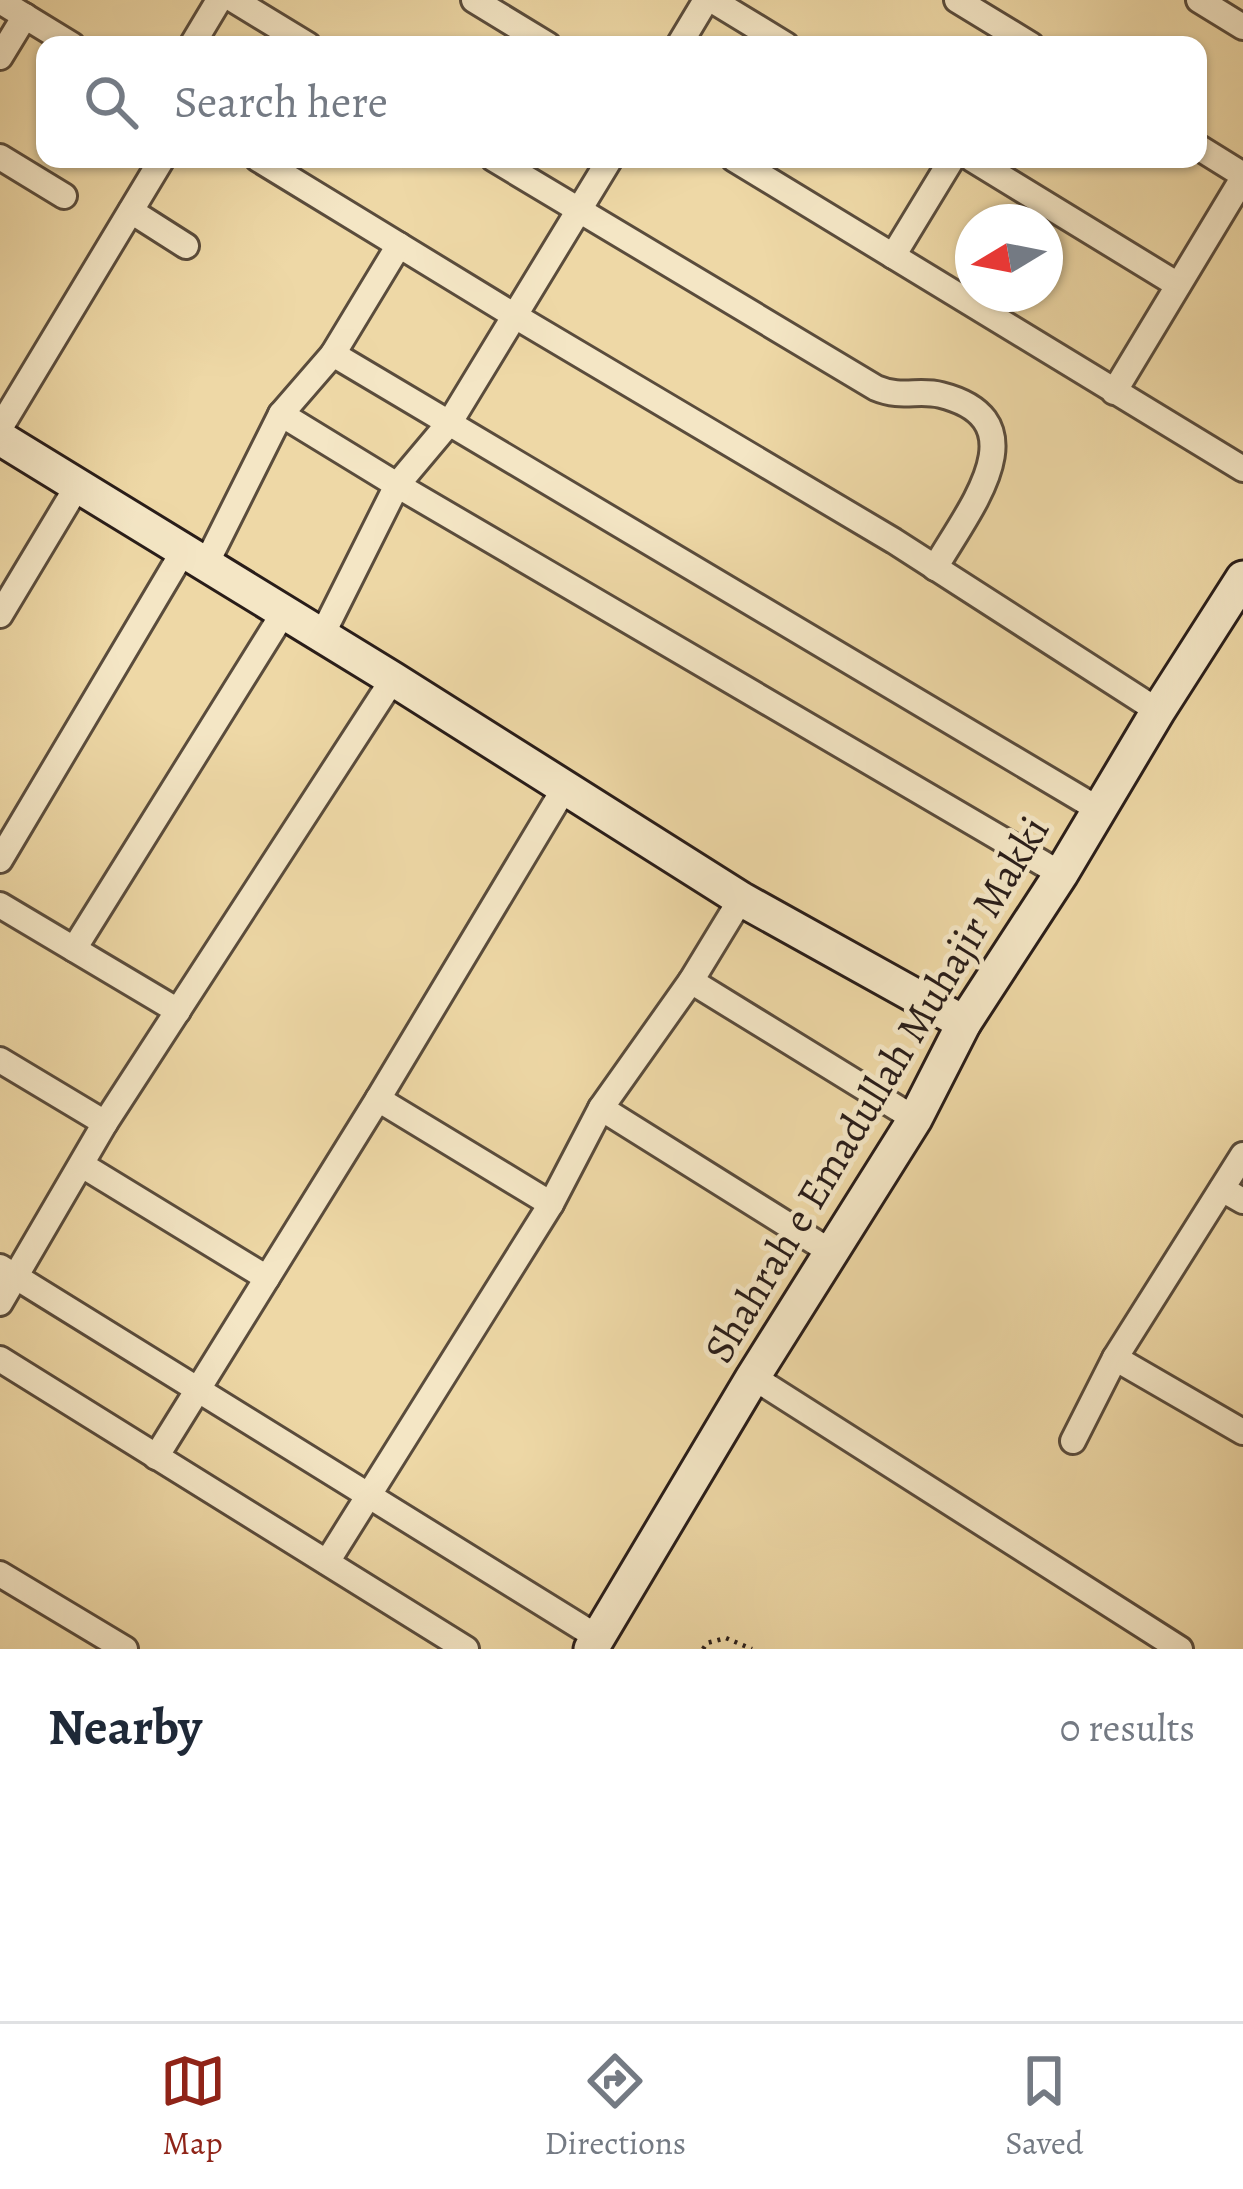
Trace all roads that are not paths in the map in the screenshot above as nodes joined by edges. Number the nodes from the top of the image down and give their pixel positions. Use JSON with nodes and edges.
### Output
{"nodes":[{"id":1,"x":219,"y":0,"type":"edge"},
{"id":2,"x":234,"y":0,"type":"edge"},
{"id":3,"x":474,"y":0,"type":"edge"},
{"id":4,"x":709,"y":0,"type":"edge"},
{"id":5,"x":957,"y":0,"type":"edge"},
{"id":6,"x":1199,"y":0,"type":"edge"},
{"id":7,"x":0,"y":1,"type":"edge"},
{"id":8,"x":25,"y":16,"type":"junction"},
{"id":9,"x":1243,"y":27,"type":"edge"},
{"id":10,"x":57,"y":36,"type":"edge"},
{"id":11,"x":197,"y":36,"type":"edge"},
{"id":12,"x":293,"y":36,"type":"edge"},
{"id":13,"x":533,"y":36,"type":"edge"},
{"id":14,"x":685,"y":36,"type":"edge"},
{"id":15,"x":770,"y":36,"type":"edge"},
{"id":16,"x":1016,"y":36,"type":"edge"},
{"id":17,"x":0,"y":57,"type":"edge"},
{"id":18,"x":1207,"y":153,"type":"edge"},
{"id":19,"x":0,"y":157,"type":"edge"},
{"id":20,"x":157,"y":168,"type":"edge"},
{"id":21,"x":273,"y":168,"type":"edge"},
{"id":22,"x":509,"y":168,"type":"edge"},
{"id":23,"x":604,"y":168,"type":"edge"},
{"id":24,"x":749,"y":168,"type":"edge"},
{"id":25,"x":947,"y":168,"type":"edge"},
{"id":26,"x":987,"y":168,"type":"edge"},
{"id":27,"x":1243,"y":177,"type":"edge"},
{"id":28,"x":64,"y":196,"type":"dead end"},
{"id":29,"x":578,"y":211,"type":"junction"},
{"id":30,"x":131,"y":212,"type":"junction"},
{"id":31,"x":399,"y":245,"type":"junction"},
{"id":32,"x":186,"y":246,"type":"dead end"},
{"id":33,"x":893,"y":256,"type":"junction"},
{"id":34,"x":1178,"y":285,"type":"junction"},
{"id":35,"x":515,"y":316,"type":"junction"},
{"id":36,"x":333,"y":354,"type":"junction"},
{"id":37,"x":1114,"y":392,"type":"junction"},
{"id":38,"x":281,"y":414,"type":"junction"},
{"id":39,"x":450,"y":422,"type":"junction"},
{"id":40,"x":0,"y":428,"type":"edge"},
{"id":41,"x":0,"y":438,"type":"edge"},
{"id":42,"x":1243,"y":469,"type":"edge"},
{"id":43,"x":78,"y":485,"type":"junction"},
{"id":44,"x":397,"y":485,"type":"junction"},
{"id":45,"x":195,"y":557,"type":"junction"},
{"id":46,"x":935,"y":568,"type":"junction"},
{"id":47,"x":1243,"y":578,"type":"edge"},
{"id":48,"x":284,"y":612,"type":"junction"},
{"id":49,"x":0,"y":615,"type":"edge"},
{"id":50,"x":322,"y":635,"type":"junction"},
{"id":51,"x":393,"y":679,"type":"junction"},
{"id":52,"x":1158,"y":711,"type":"junction"},
{"id":53,"x":564,"y":789,"type":"junction"},
{"id":54,"x":1098,"y":809,"type":"junction"},
{"id":55,"x":0,"y":860,"type":"edge"},
{"id":56,"x":1061,"y":874,"type":"junction"},
{"id":57,"x":741,"y":899,"type":"junction"},
{"id":58,"x":0,"y":905,"type":"edge"},
{"id":59,"x":74,"y":949,"type":"junction"},
{"id":60,"x":691,"y":981,"type":"junction"},
{"id":61,"x":178,"y":1011,"type":"junction"},
{"id":62,"x":964,"y":1023,"type":"junction"},
{"id":63,"x":0,"y":1060,"type":"edge"},
{"id":64,"x":378,"y":1099,"type":"junction"},
{"id":65,"x":602,"y":1108,"type":"junction"},
{"id":66,"x":914,"y":1119,"type":"junction"},
{"id":67,"x":105,"y":1123,"type":"junction"},
{"id":68,"x":1243,"y":1155,"type":"edge"},
{"id":69,"x":82,"y":1165,"type":"junction"},
{"id":70,"x":1232,"y":1195,"type":"edge"},
{"id":71,"x":551,"y":1204,"type":"junction"},
{"id":72,"x":831,"y":1252,"type":"junction"},
{"id":73,"x":8,"y":1272,"type":"edge"},
{"id":74,"x":267,"y":1278,"type":"junction"},
{"id":75,"x":0,"y":1304,"type":"edge"},
{"id":76,"x":1115,"y":1358,"type":"junction"},
{"id":77,"x":0,"y":1359,"type":"edge"},
{"id":78,"x":753,"y":1377,"type":"junction"},
{"id":79,"x":197,"y":1389,"type":"junction"},
{"id":80,"x":1243,"y":1432,"type":"edge"},
{"id":81,"x":1072,"y":1441,"type":"dead end"},
{"id":82,"x":156,"y":1457,"type":"junction"},
{"id":83,"x":368,"y":1496,"type":"junction"},
{"id":84,"x":327,"y":1562,"type":"junction"},
{"id":85,"x":0,"y":1574,"type":"edge"},
{"id":86,"x":594,"y":1643,"type":"edge"},
{"id":87,"x":125,"y":1649,"type":"edge"},
{"id":88,"x":466,"y":1649,"type":"edge"},
{"id":89,"x":1180,"y":1649,"type":"edge"}],
"edges":[{"from":1,"to":11,"type":"street"},
{"from":2,"to":12,"type":"street"},
{"from":3,"to":13,"type":"street"},
{"from":4,"to":14,"type":"street"},
{"from":4,"to":15,"type":"street"},
{"from":5,"to":16,"type":"street"},
{"from":6,"to":9,"type":"street"},
{"from":7,"to":8,"type":"street"},
{"from":8,"to":10,"type":"street"},
{"from":8,"to":17,"type":"street"},
{"from":18,"to":27,"type":"street"},
{"from":19,"to":28,"type":"street"},
{"from":20,"to":30,"type":"street"},
{"from":21,"to":31,"type":"street"},
{"from":22,"to":29,"type":"street"},
{"from":23,"to":29,"type":"street"},
{"from":24,"to":33,"type":"street"},
{"from":25,"to":33,"type":"street"},
{"from":26,"to":34,"type":"street"},
{"from":27,"to":34,"type":"street"},
{"from":29,"to":35,"type":"street"},
{"from":29,"to":46,"type":"street"},
{"from":30,"to":32,"type":"street"},
{"from":30,"to":40,"type":"street"},
{"from":31,"to":35,"type":"street"},
{"from":31,"to":36,"type":"street"},
{"from":33,"to":37,"type":"street"},
{"from":34,"to":37,"type":"street"},
{"from":35,"to":39,"type":"street"},
{"from":35,"to":46,"type":"street"},
{"from":36,"to":38,"type":"street"},
{"from":36,"to":39,"type":"street"},
{"from":37,"to":42,"type":"street"},
{"from":38,"to":44,"type":"street"},
{"from":38,"to":45,"type":"street"},
{"from":39,"to":44,"type":"street"},
{"from":39,"to":54,"type":"street"},
{"from":41,"to":43,"type":"street"},
{"from":43,"to":45,"type":"street"},
{"from":43,"to":49,"type":"street"},
{"from":44,"to":50,"type":"street"},
{"from":44,"to":56,"type":"street"},
{"from":45,"to":48,"type":"street"},
{"from":45,"to":55,"type":"street"},
{"from":46,"to":52,"type":"street"},
{"from":47,"to":52,"type":"street","name":"Shahrah e Emadullah Muhajir Makki"},
{"from":48,"to":50,"type":"street"},
{"from":48,"to":59,"type":"street"},
{"from":50,"to":51,"type":"street"},
{"from":51,"to":53,"type":"street"},
{"from":51,"to":61,"type":"street"},
{"from":52,"to":54,"type":"street","name":"Shahrah e Emadullah Muhajir Makki"},
{"from":53,"to":57,"type":"street"},
{"from":53,"to":64,"type":"street"},
{"from":54,"to":56,"type":"street","name":"Shahrah e Emadullah Muhajir Makki"},
{"from":56,"to":62,"type":"street","name":"Shahrah e Emadullah Muhajir Makki"},
{"from":57,"to":60,"type":"street"},
{"from":57,"to":62,"type":"street"},
{"from":58,"to":59,"type":"street"},
{"from":59,"to":61,"type":"street"},
{"from":60,"to":65,"type":"street"},
{"from":60,"to":66,"type":"street"},
{"from":61,"to":67,"type":"street"},
{"from":62,"to":66,"type":"street","name":"Shahrah e Emadullah Muhajir Makki"},
{"from":63,"to":67,"type":"street"},
{"from":64,"to":71,"type":"street"},
{"from":64,"to":74,"type":"street"},
{"from":65,"to":71,"type":"street"},
{"from":65,"to":72,"type":"street"},
{"from":66,"to":72,"type":"street","name":"Shahrah e Emadullah Muhajir Makki"},
{"from":67,"to":69,"type":"street"},
{"from":68,"to":70,"type":"street"},
{"from":69,"to":73,"type":"street"},
{"from":69,"to":74,"type":"street"},
{"from":70,"to":76,"type":"street"},
{"from":71,"to":83,"type":"street"},
{"from":72,"to":78,"type":"street","name":"Shahrah e Emadullah Muhajir Makki"},
{"from":73,"to":75,"type":"street"},
{"from":73,"to":79,"type":"street"},
{"from":74,"to":79,"type":"street"},
{"from":76,"to":80,"type":"street"},
{"from":76,"to":81,"type":"street"},
{"from":77,"to":82,"type":"street"},
{"from":78,"to":86,"type":"street","name":"Shahrah e Emadullah Muhajir Makki"},
{"from":78,"to":89,"type":"street"},
{"from":79,"to":82,"type":"street"},
{"from":79,"to":83,"type":"street"},
{"from":82,"to":84,"type":"street"},
{"from":83,"to":84,"type":"street"},
{"from":83,"to":86,"type":"street"},
{"from":84,"to":88,"type":"street"},
{"from":85,"to":87,"type":"street"}]}
